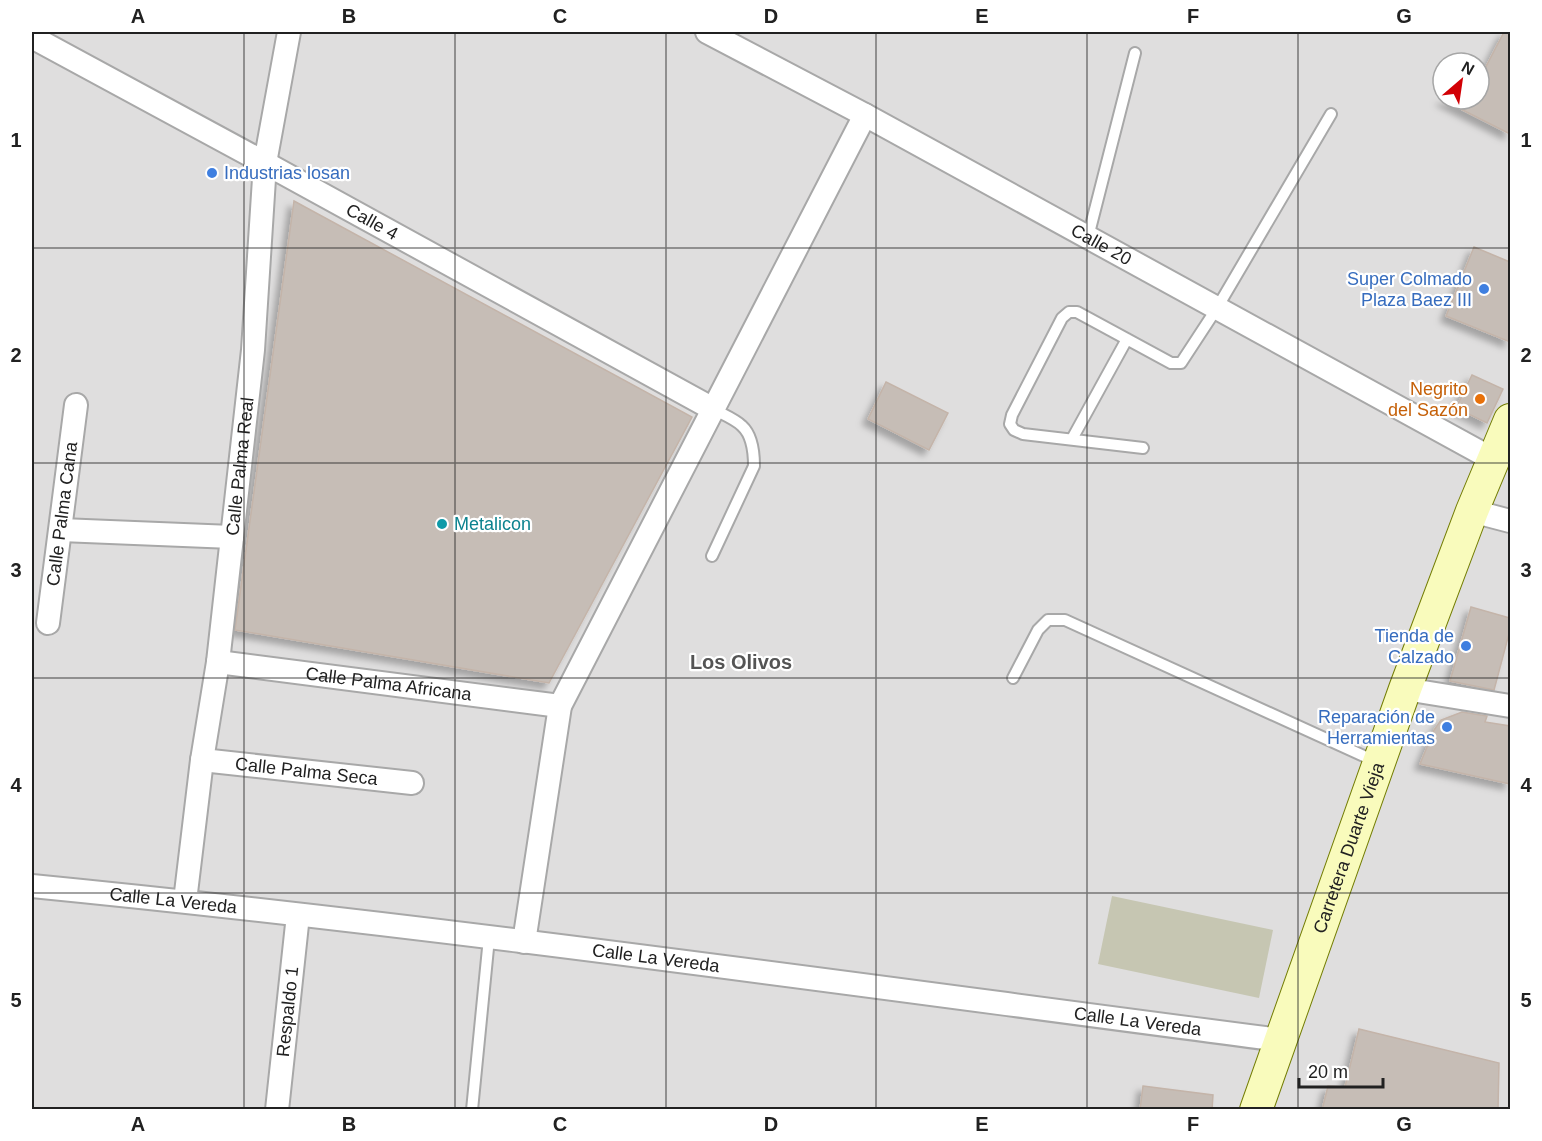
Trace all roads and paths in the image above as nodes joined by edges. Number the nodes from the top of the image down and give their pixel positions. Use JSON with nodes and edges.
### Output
{"nodes":[{"id":1,"x":289,"y":32,"type":"edge"},
{"id":2,"x":707,"y":32,"type":"edge"},
{"id":3,"x":32,"y":37,"type":"edge"},
{"id":4,"x":1135,"y":53,"type":"dead end"},
{"id":5,"x":1331,"y":114,"type":"dead end"},
{"id":6,"x":865,"y":115,"type":"junction"},
{"id":7,"x":265,"y":163,"type":"junction"},
{"id":8,"x":1088,"y":237,"type":"junction"},
{"id":9,"x":1217,"y":308,"type":"junction"},
{"id":10,"x":1127,"y":339,"type":"junction"},
{"id":11,"x":76,"y":405,"type":"dead end"},
{"id":12,"x":713,"y":409,"type":"junction"},
{"id":13,"x":1510,"y":420,"type":"edge"},
{"id":14,"x":1072,"y":439,"type":"junction"},
{"id":15,"x":1143,"y":448,"type":"dead end"},
{"id":16,"x":1494,"y":460,"type":"junction"},
{"id":17,"x":1472,"y":511,"type":"junction"},
{"id":18,"x":1510,"y":521,"type":"edge"},
{"id":19,"x":60,"y":530,"type":"junction"},
{"id":20,"x":232,"y":537,"type":"junction"},
{"id":21,"x":712,"y":556,"type":"dead end"},
{"id":22,"x":48,"y":623,"type":"dead end"},
{"id":23,"x":218,"y":663,"type":"junction"},
{"id":24,"x":1013,"y":678,"type":"dead end"},
{"id":25,"x":1405,"y":689,"type":"junction"},
{"id":26,"x":560,"y":705,"type":"junction"},
{"id":27,"x":1510,"y":706,"type":"edge"},
{"id":28,"x":202,"y":760,"type":"junction"},
{"id":29,"x":1378,"y":763,"type":"junction"},
{"id":30,"x":412,"y":783,"type":"dead end"},
{"id":31,"x":32,"y":885,"type":"edge"},
{"id":32,"x":185,"y":901,"type":"junction"},
{"id":33,"x":298,"y":915,"type":"junction"},
{"id":34,"x":489,"y":938,"type":"junction"},
{"id":35,"x":524,"y":942,"type":"junction"},
{"id":36,"x":1280,"y":1040,"type":"junction"},
{"id":37,"x":277,"y":1110,"type":"edge"},
{"id":38,"x":472,"y":1110,"type":"edge"},
{"id":39,"x":1256,"y":1110,"type":"edge"}],
"edges":[{"from":1,"to":7,"type":"street","name":"Calle Palma Real"},
{"from":2,"to":6,"type":"street","name":"Calle 20"},
{"from":3,"to":7,"type":"street","name":"Calle 4"},
{"from":4,"to":8,"type":"lane"},
{"from":5,"to":9,"type":"lane"},
{"from":6,"to":8,"type":"street","name":"Calle 20"},
{"from":6,"to":12,"type":"street"},
{"from":7,"to":12,"type":"street","name":"Calle 4"},
{"from":7,"to":20,"type":"street","name":"Calle Palma Real"},
{"from":8,"to":9,"type":"street","name":"Calle 20"},
{"from":9,"to":10,"type":"lane"},
{"from":9,"to":16,"type":"street","name":"Calle 20"},
{"from":10,"to":14,"type":"lane"},
{"from":10,"to":14,"type":"lane"},
{"from":11,"to":19,"type":"street","name":"Calle Palma Cana"},
{"from":12,"to":21,"type":"lane"},
{"from":12,"to":26,"type":"street"},
{"from":13,"to":16,"type":"main road","name":"Carretera Duarte Vieja"},
{"from":14,"to":15,"type":"lane"},
{"from":16,"to":17,"type":"main road","name":"Carretera Duarte Vieja"},
{"from":17,"to":18,"type":"street"},
{"from":17,"to":25,"type":"main road","name":"Carretera Duarte Vieja"},
{"from":19,"to":20,"type":"street"},
{"from":19,"to":22,"type":"street","name":"Calle Palma Cana"},
{"from":20,"to":23,"type":"street","name":"Calle Palma Real"},
{"from":23,"to":26,"type":"street","name":"Calle Palma Africana"},
{"from":23,"to":28,"type":"street","name":"Calle Palma Real"},
{"from":24,"to":29,"type":"lane"},
{"from":25,"to":27,"type":"street"},
{"from":25,"to":29,"type":"main road","name":"Carretera Duarte Vieja"},
{"from":26,"to":35,"type":"street"},
{"from":28,"to":30,"type":"street","name":"Calle Palma Seca"},
{"from":28,"to":32,"type":"street","name":"Calle Palma Real"},
{"from":29,"to":36,"type":"main road","name":"Carretera Duarte Vieja"},
{"from":31,"to":32,"type":"street","name":"Calle La Vereda"},
{"from":32,"to":33,"type":"street","name":"Calle La Vereda"},
{"from":33,"to":34,"type":"street","name":"Calle La Vereda"},
{"from":33,"to":37,"type":"street","name":"Respaldo 1"},
{"from":34,"to":35,"type":"street","name":"Calle La Vereda"},
{"from":34,"to":38,"type":"lane"},
{"from":35,"to":36,"type":"street","name":"Calle La Vereda"},
{"from":36,"to":39,"type":"main road","name":"Carretera Duarte Vieja"}]}
